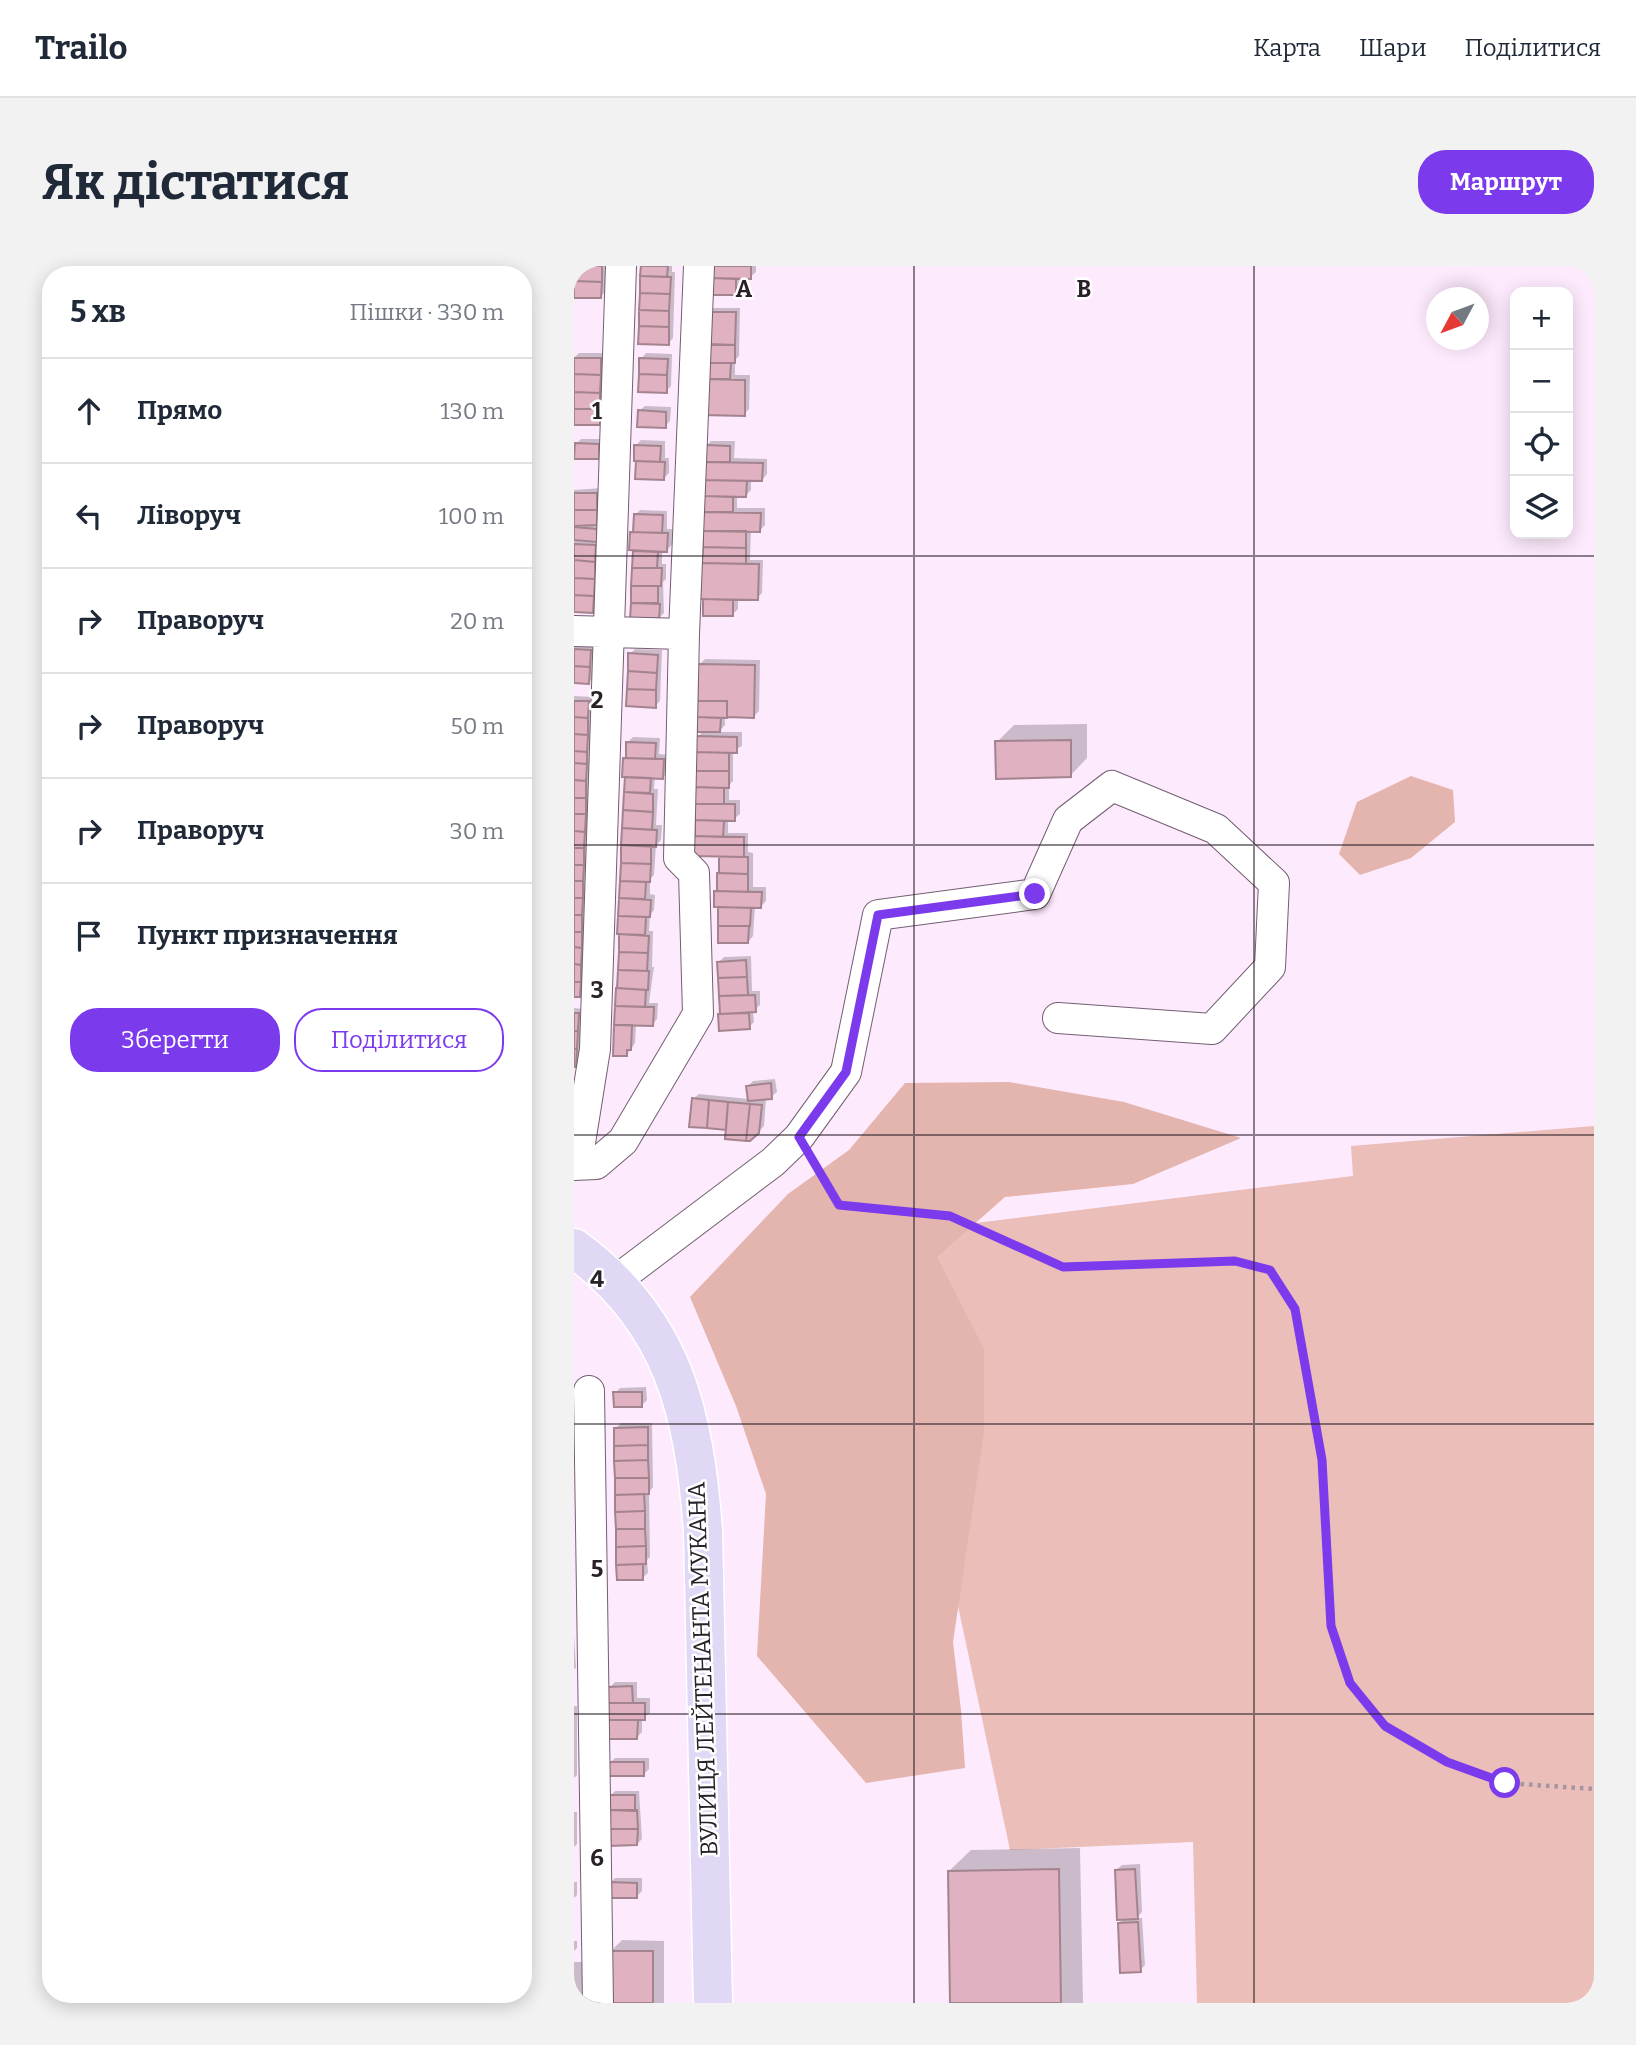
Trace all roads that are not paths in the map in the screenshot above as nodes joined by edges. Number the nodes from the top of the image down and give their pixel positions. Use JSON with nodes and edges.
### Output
{"nodes":[{"id":1,"x":621,"y":266,"type":"edge"},
{"id":2,"x":699,"y":266,"type":"edge"},
{"id":3,"x":574,"y":631,"type":"edge"},
{"id":4,"x":608,"y":633,"type":"junction"},
{"id":5,"x":684,"y":634,"type":"junction"},
{"id":6,"x":1058,"y":1018,"type":"dead end"},
{"id":7,"x":581,"y":1094,"type":"edge"},
{"id":8,"x":574,"y":1164,"type":"edge"},
{"id":9,"x":574,"y":1248,"type":"edge"},
{"id":10,"x":614,"y":1282,"type":"junction"},
{"id":11,"x":589,"y":1391,"type":"dead end"},
{"id":12,"x":584,"y":1698,"type":"edge"},
{"id":13,"x":598,"y":2003,"type":"edge"},
{"id":14,"x":713,"y":2003,"type":"edge"}],
"edges":[{"from":1,"to":4,"type":"lane"},
{"from":2,"to":5,"type":"lane"},
{"from":3,"to":4,"type":"lane"},
{"from":4,"to":5,"type":"lane"},
{"from":4,"to":7,"type":"lane"},
{"from":5,"to":8,"type":"lane"},
{"from":6,"to":10,"type":"lane"},
{"from":7,"to":8,"type":"lane"},
{"from":9,"to":10,"type":"main road","name":"ВУЛИЦЯ ЛЕЙТЕНАНТА МУКАНА"},
{"from":10,"to":14,"type":"main road","name":"ВУЛИЦЯ ЛЕЙТЕНАНТА МУКАНА"},
{"from":11,"to":12,"type":"lane"},
{"from":12,"to":13,"type":"lane"}]}
